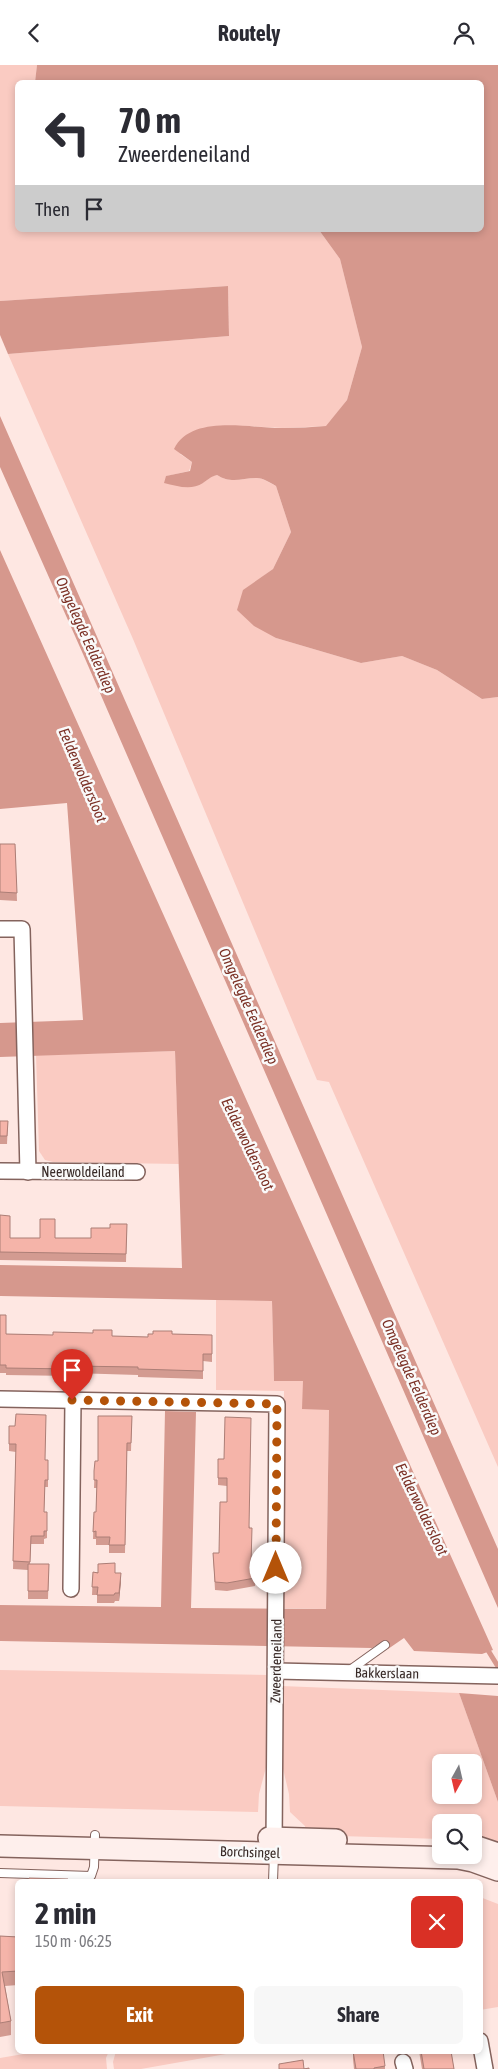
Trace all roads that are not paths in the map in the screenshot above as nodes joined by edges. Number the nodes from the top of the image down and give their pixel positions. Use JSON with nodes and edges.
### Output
{"nodes":[{"id":1,"x":0,"y":929,"type":"edge"},
{"id":2,"x":0,"y":1171,"type":"edge"},
{"id":3,"x":28,"y":1172,"type":"junction"},
{"id":4,"x":137,"y":1173,"type":"dead end"},
{"id":5,"x":0,"y":1399,"type":"edge"},
{"id":6,"x":72,"y":1400,"type":"junction"},
{"id":7,"x":71,"y":1589,"type":"dead end"},
{"id":8,"x":385,"y":1645,"type":"dead end"},
{"id":9,"x":276,"y":1671,"type":"junction"},
{"id":10,"x":348,"y":1672,"type":"junction"},
{"id":11,"x":498,"y":1676,"type":"edge"},
{"id":12,"x":0,"y":1832,"type":"edge"},
{"id":13,"x":95,"y":1841,"type":"junction"},
{"id":14,"x":432,"y":1843,"type":"edge"},
{"id":15,"x":274,"y":1845,"type":"junction"},
{"id":16,"x":0,"y":1846,"type":"edge"},
{"id":17,"x":482,"y":1849,"type":"edge"},
{"id":18,"x":498,"y":1854,"type":"edge"},
{"id":19,"x":498,"y":1871,"type":"edge"},
{"id":20,"x":0,"y":1873,"type":"edge"},
{"id":21,"x":273,"y":1879,"type":"edge"},
{"id":22,"x":482,"y":2054,"type":"edge"},
{"id":23,"x":485,"y":2069,"type":"edge"}],
"edges":[{"from":1,"to":3,"type":"street","name":"Neerwoldeiland"},
{"from":2,"to":3,"type":"street","name":"Neerwoldeiland"},
{"from":3,"to":4,"type":"street","name":"Neerwoldeiland"},
{"from":5,"to":6,"type":"street","name":"Zweerdeneiland"},
{"from":6,"to":7,"type":"street"},
{"from":6,"to":9,"type":"street","name":"Zweerdeneiland"},
{"from":8,"to":10,"type":"lane"},
{"from":9,"to":10,"type":"street","name":"Bakkerslaan"},
{"from":9,"to":15,"type":"street","name":"Zweerdeneiland"},
{"from":10,"to":11,"type":"street","name":"Bakkerslaan"},
{"from":12,"to":13,"type":"main road","name":"Borchsingel"},
{"from":13,"to":15,"type":"main road","name":"Borchsingel"},
{"from":13,"to":16,"type":"main road","name":"Borchsingel"},
{"from":13,"to":20,"type":"lane"},
{"from":14,"to":15,"type":"main road","name":"Borchsingel"},
{"from":15,"to":19,"type":"main road","name":"Borchsingel"},
{"from":15,"to":21,"type":"lane"},
{"from":17,"to":18,"type":"main road"},
{"from":22,"to":23,"type":"street"}]}
